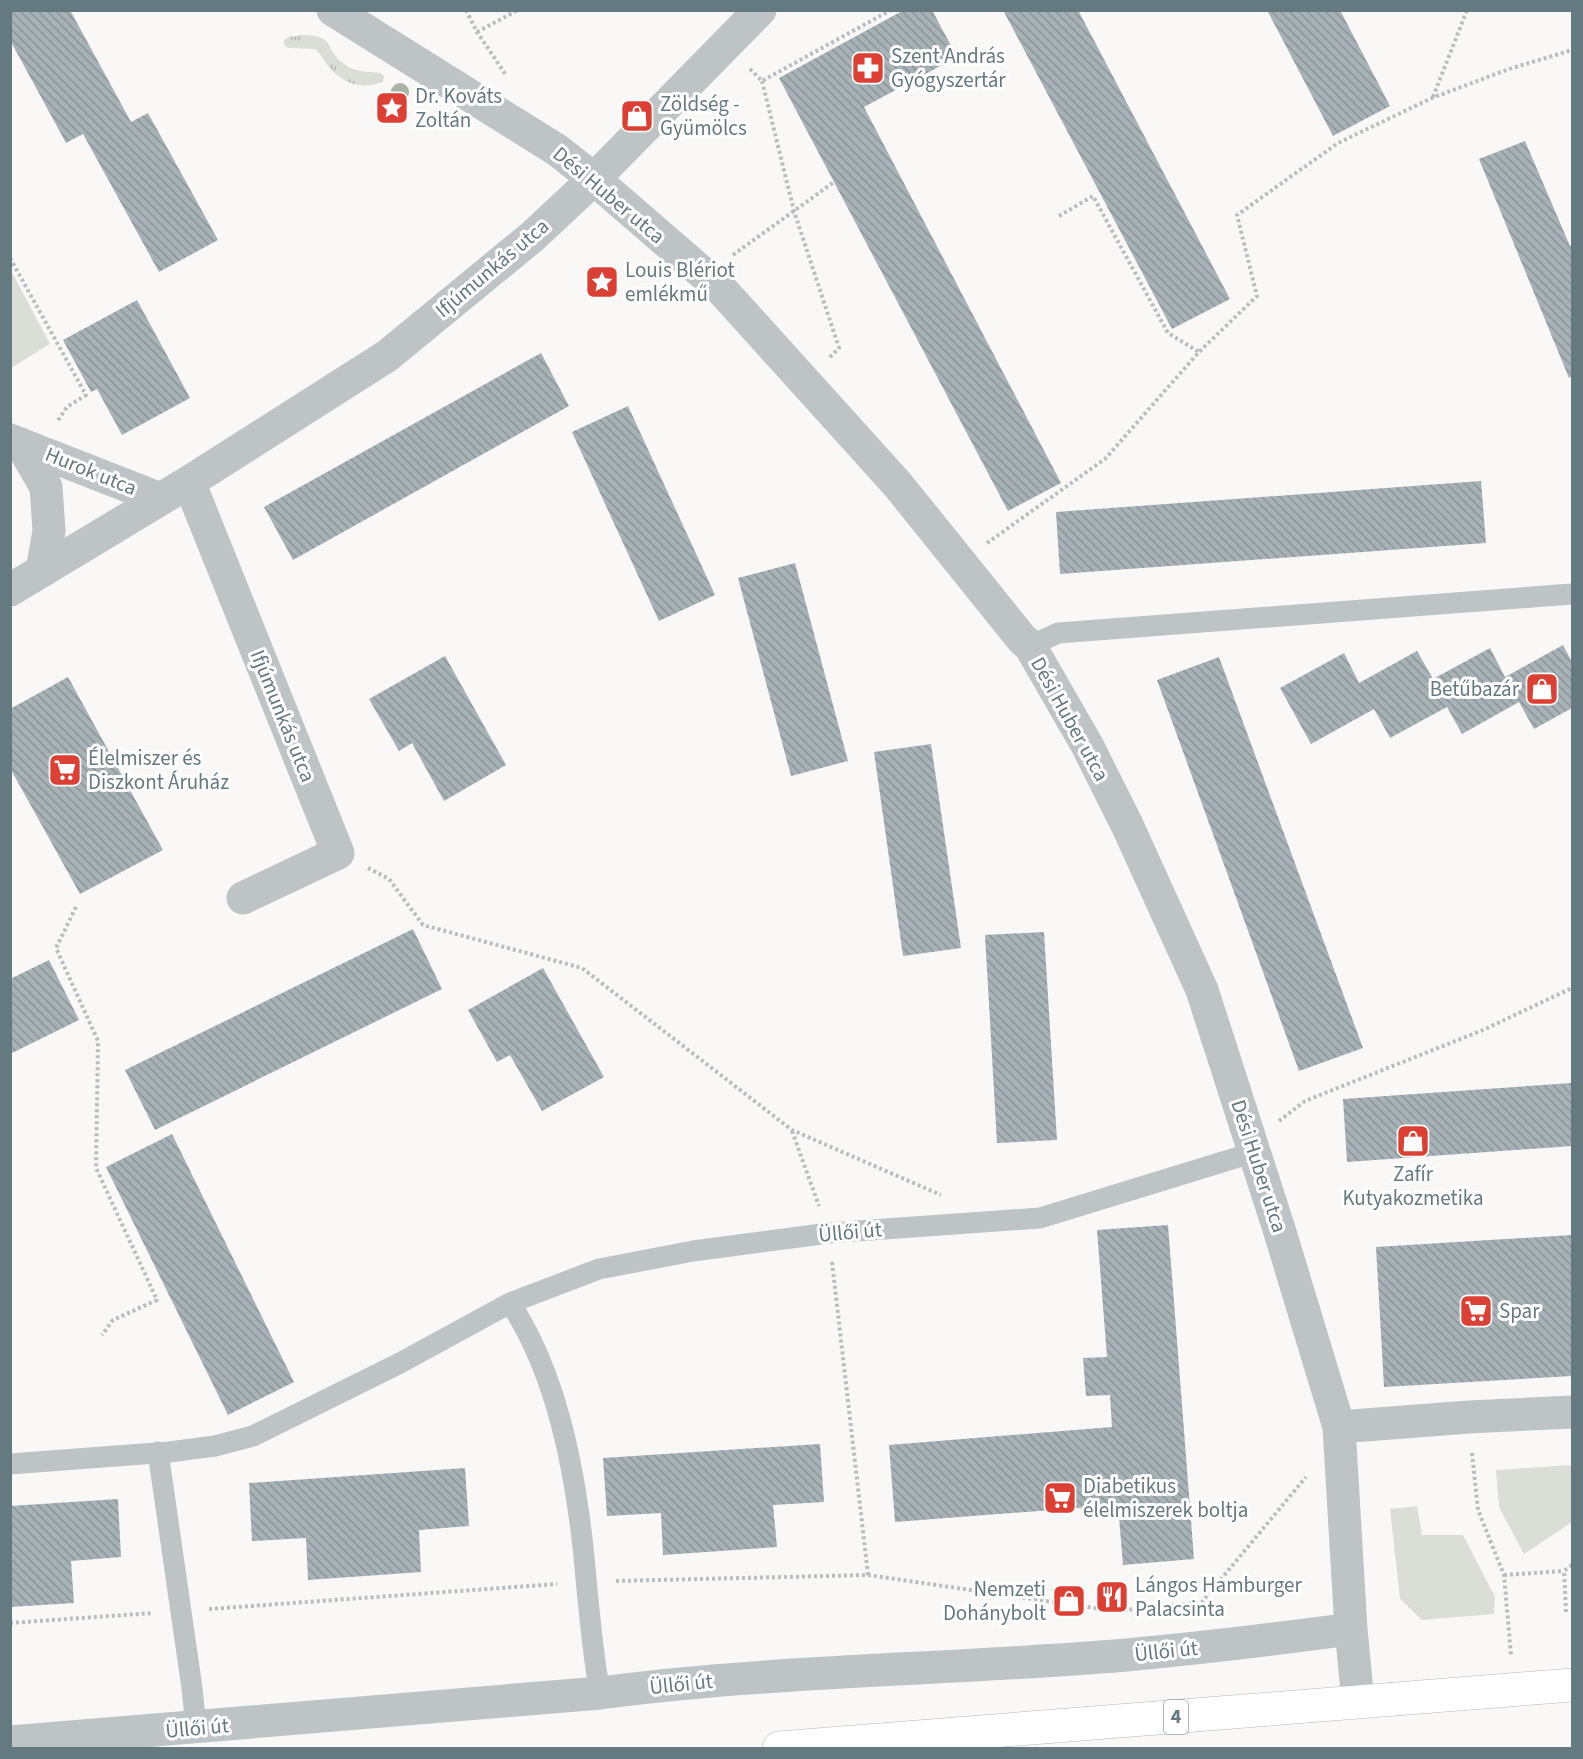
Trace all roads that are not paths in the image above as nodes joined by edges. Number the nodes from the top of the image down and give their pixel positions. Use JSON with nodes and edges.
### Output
{"nodes":[{"id":1,"x":333,"y":10,"type":"edge"},
{"id":2,"x":759,"y":10,"type":"edge"},
{"id":3,"x":594,"y":179,"type":"junction"},
{"id":4,"x":16,"y":442,"type":"edge"},
{"id":5,"x":189,"y":482,"type":"junction"},
{"id":6,"x":161,"y":499,"type":"junction"},
{"id":7,"x":42,"y":571,"type":"junction"},
{"id":8,"x":10,"y":590,"type":"edge"},
{"id":9,"x":1572,"y":594,"type":"edge"},
{"id":10,"x":1030,"y":646,"type":"junction"},
{"id":11,"x":243,"y":898,"type":"dead end"},
{"id":12,"x":1252,"y":1141,"type":"junction"},
{"id":13,"x":510,"y":1303,"type":"junction"},
{"id":14,"x":1572,"y":1412,"type":"edge"},
{"id":15,"x":1339,"y":1428,"type":"junction"},
{"id":16,"x":158,"y":1452,"type":"junction"},
{"id":17,"x":10,"y":1464,"type":"edge"},
{"id":18,"x":1351,"y":1629,"type":"junction"},
{"id":19,"x":1572,"y":1685,"type":"edge"},
{"id":20,"x":600,"y":1693,"type":"junction"},
{"id":21,"x":1358,"y":1702,"type":"junction"},
{"id":22,"x":196,"y":1728,"type":"junction"},
{"id":23,"x":10,"y":1742,"type":"edge"},
{"id":24,"x":779,"y":1749,"type":"edge"}],
"edges":[{"from":1,"to":3,"type":"street","name":"Dési Huber utca"},
{"from":2,"to":3,"type":"street","name":"Ifjúmunkás utca"},
{"from":3,"to":5,"type":"street","name":"Ifjúmunkás utca"},
{"from":3,"to":10,"type":"street","name":"Dési Huber utca"},
{"from":4,"to":6,"type":"street","name":"Hurok utca"},
{"from":4,"to":7,"type":"street","name":"Hurok utca"},
{"from":5,"to":6,"type":"street","name":"Ifjúmunkás utca"},
{"from":5,"to":11,"type":"street","name":"Ifjúmunkás utca"},
{"from":6,"to":7,"type":"street","name":"Ifjúmunkás utca"},
{"from":7,"to":8,"type":"street","name":"Ifjúmunkás utca"},
{"from":9,"to":10,"type":"lane"},
{"from":10,"to":12,"type":"street","name":"Dési Huber utca"},
{"from":12,"to":13,"type":"lane","name":"Üllői út"},
{"from":12,"to":15,"type":"street","name":"Dési Huber utca"},
{"from":13,"to":16,"type":"lane","name":"Üllői út"},
{"from":13,"to":20,"type":"lane"},
{"from":14,"to":15,"type":"street"},
{"from":15,"to":18,"type":"street","name":"Dési Huber utca"},
{"from":16,"to":17,"type":"lane","name":"Üllői út"},
{"from":16,"to":22,"type":"lane"},
{"from":18,"to":20,"type":"street","name":"Üllői út"},
{"from":18,"to":21,"type":"street","name":"Dési Huber utca"},
{"from":19,"to":21,"type":"main road","number":"4"},
{"from":20,"to":22,"type":"street","name":"Üllői út"},
{"from":21,"to":24,"type":"main road","number":"4"},
{"from":22,"to":23,"type":"street","name":"Üllői út"}]}
